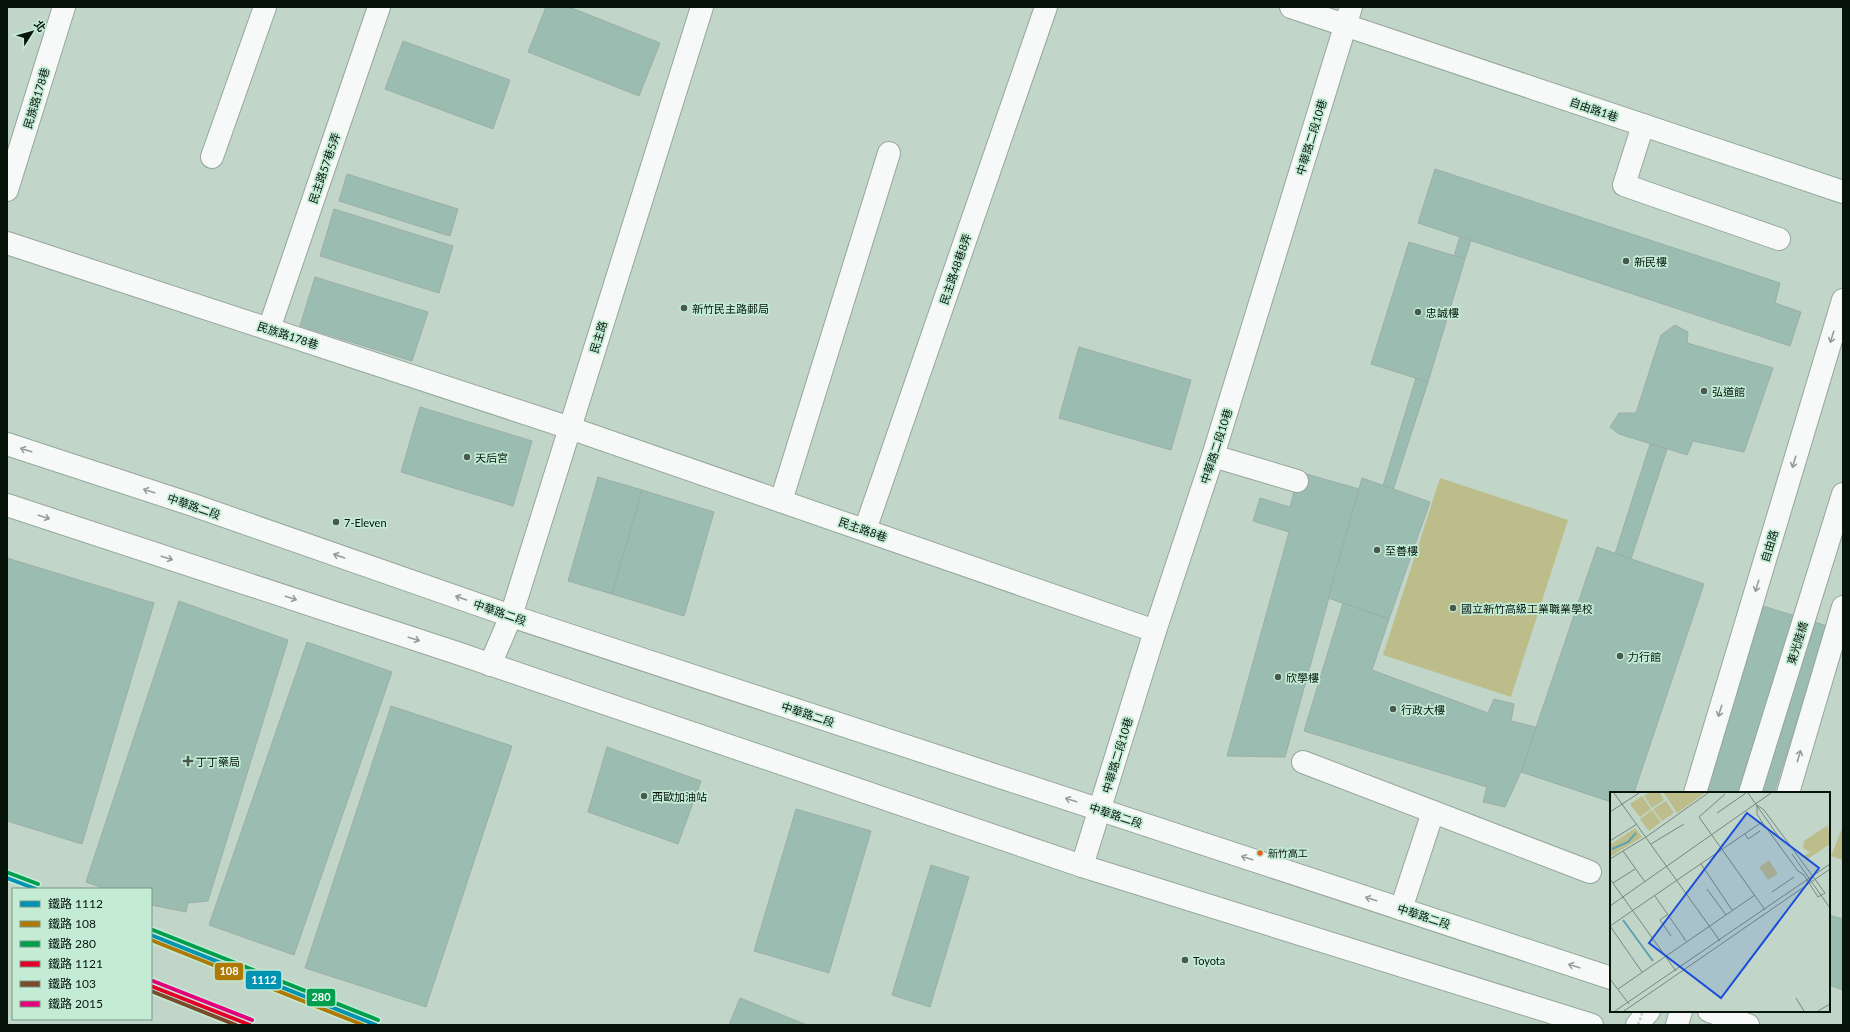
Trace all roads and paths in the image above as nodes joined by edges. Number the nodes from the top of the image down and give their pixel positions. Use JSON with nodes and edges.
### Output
{"nodes":[{"id":1,"x":64,"y":7,"type":"edge"},
{"id":2,"x":265,"y":7,"type":"edge"},
{"id":3,"x":379,"y":7,"type":"edge"},
{"id":4,"x":702,"y":7,"type":"edge"},
{"id":5,"x":1046,"y":7,"type":"edge"},
{"id":6,"x":1291,"y":7,"type":"edge"},
{"id":7,"x":1348,"y":16,"type":"edge"},
{"id":8,"x":1643,"y":125,"type":"junction"},
{"id":9,"x":889,"y":152,"type":"dead end"},
{"id":10,"x":212,"y":157,"type":"dead end"},
{"id":11,"x":7,"y":190,"type":"edge"},
{"id":12,"x":1843,"y":192,"type":"edge"},
{"id":13,"x":1779,"y":239,"type":"dead end"},
{"id":14,"x":7,"y":243,"type":"edge"},
{"id":15,"x":1843,"y":300,"type":"edge"},
{"id":16,"x":269,"y":329,"type":"junction"},
{"id":17,"x":570,"y":428,"type":"junction"},
{"id":18,"x":7,"y":444,"type":"edge"},
{"id":19,"x":1213,"y":456,"type":"junction"},
{"id":20,"x":1297,"y":481,"type":"dead end"},
{"id":21,"x":1843,"y":494,"type":"edge"},
{"id":22,"x":781,"y":501,"type":"junction"},
{"id":23,"x":7,"y":505,"type":"edge"},
{"id":24,"x":865,"y":530,"type":"junction"},
{"id":25,"x":1843,"y":607,"type":"edge"},
{"id":26,"x":511,"y":616,"type":"junction"},
{"id":27,"x":1155,"y":632,"type":"junction"},
{"id":28,"x":490,"y":665,"type":"junction"},
{"id":29,"x":1303,"y":762,"type":"dead end"},
{"id":30,"x":1695,"y":792,"type":"edge"},
{"id":31,"x":1750,"y":792,"type":"edge"},
{"id":32,"x":1788,"y":792,"type":"edge"},
{"id":33,"x":1100,"y":810,"type":"junction"},
{"id":34,"x":1433,"y":812,"type":"junction"},
{"id":35,"x":1082,"y":866,"type":"junction"},
{"id":36,"x":1590,"y":872,"type":"dead end"},
{"id":37,"x":1401,"y":909,"type":"junction"},
{"id":38,"x":1610,"y":913,"type":"edge"},
{"id":39,"x":1610,"y":930,"type":"edge"},
{"id":40,"x":1610,"y":978,"type":"edge"},
{"id":41,"x":1643,"y":1012,"type":"edge"},
{"id":42,"x":1648,"y":1012,"type":"edge"},
{"id":43,"x":1681,"y":1012,"type":"edge"},
{"id":44,"x":1719,"y":1016,"type":"edge"},
{"id":45,"x":1592,"y":1025,"type":"edge"},
{"id":46,"x":1638,"y":1025,"type":"edge"},
{"id":47,"x":1677,"y":1025,"type":"edge"},
{"id":48,"x":1748,"y":1025,"type":"edge"}],
"edges":[{"from":1,"to":11,"type":"street","name":"民族路178巷"},
{"from":2,"to":10,"type":"street"},
{"from":3,"to":16,"type":"street","name":"民主路57巷5弄"},
{"from":4,"to":17,"type":"street","name":"民主路"},
{"from":5,"to":24,"type":"street","name":"民主路48巷8弄"},
{"from":6,"to":7,"type":"street","name":"自由路1巷"},
{"from":7,"to":8,"type":"street","name":"自由路1巷"},
{"from":7,"to":19,"type":"street","name":"中華路二段10巷"},
{"from":8,"to":12,"type":"street","name":"自由路1巷"},
{"from":8,"to":13,"type":"street"},
{"from":9,"to":22,"type":"street"},
{"from":14,"to":16,"type":"street","name":"民族路178巷"},
{"from":15,"to":30,"type":"street","name":"自由路","one_way":true},
{"from":16,"to":17,"type":"street","name":"民族路178巷"},
{"from":17,"to":22,"type":"street","name":"民主路8巷"},
{"from":17,"to":26,"type":"street","name":"民主路"},
{"from":26,"to":18,"type":"street","name":"中華路二段","one_way":true},
{"from":19,"to":20,"type":"street"},
{"from":19,"to":27,"type":"street","name":"中華路二段10巷"},
{"from":21,"to":31,"type":"street","name":"東光陸橋"},
{"from":22,"to":24,"type":"street","name":"民主路8巷"},
{"from":23,"to":28,"type":"street","one_way":true},
{"from":24,"to":27,"type":"street","name":"民主路8巷"},
{"from":32,"to":25,"type":"street","one_way":true},
{"from":26,"to":28,"type":"street","name":"民主路"},
{"from":33,"to":26,"type":"street","name":"中華路二段","one_way":true},
{"from":27,"to":33,"type":"street","name":"中華路二段10巷"},
{"from":28,"to":35,"type":"street"},
{"from":29,"to":34,"type":"street"},
{"from":33,"to":35,"type":"street","name":"中華路二段10巷"},
{"from":37,"to":33,"type":"street","name":"中華路二段","one_way":true},
{"from":34,"to":36,"type":"street"},
{"from":34,"to":37,"type":"street"},
{"from":35,"to":45,"type":"street"},
{"from":40,"to":37,"type":"street","name":"中華路二段","one_way":true},
{"from":38,"to":39,"type":"path"},
{"from":41,"to":46,"type":"path","bridge":true},
{"from":42,"to":46,"type":"street"},
{"from":43,"to":47,"type":"street"},
{"from":44,"to":48,"type":"street"}]}
